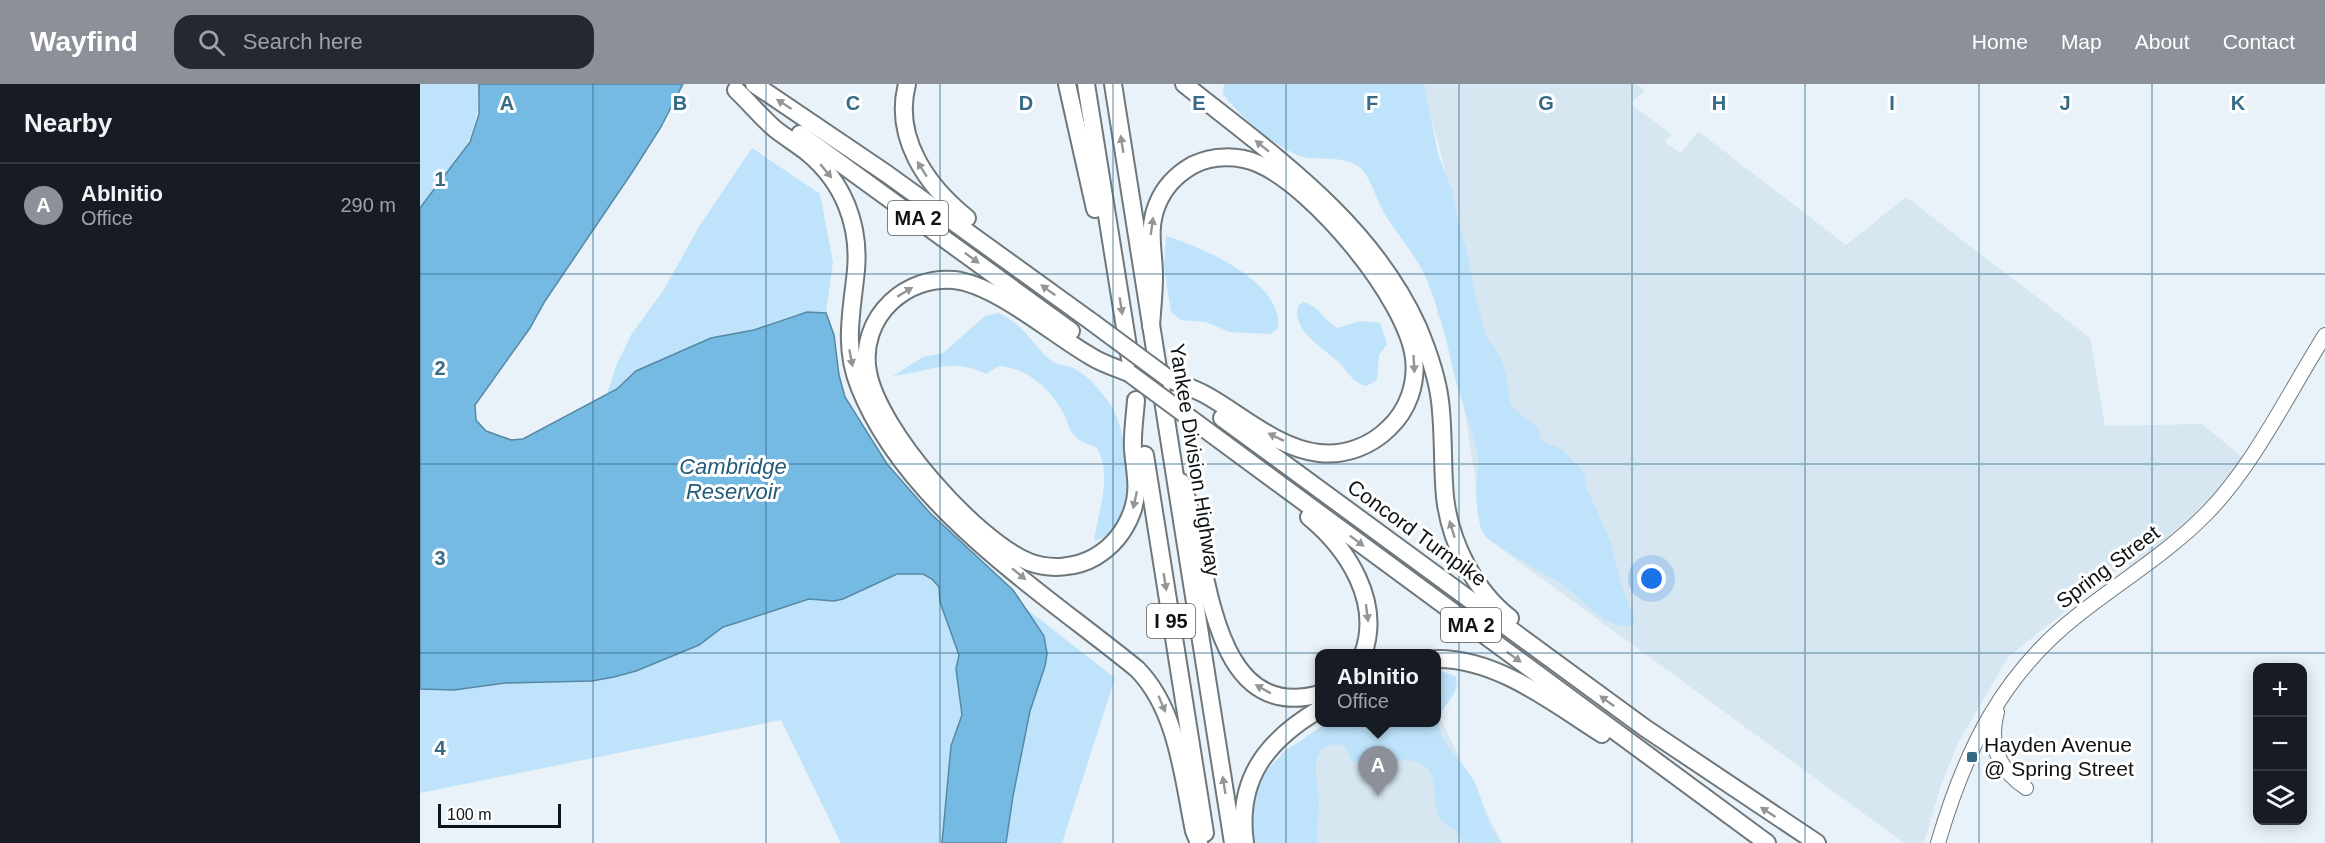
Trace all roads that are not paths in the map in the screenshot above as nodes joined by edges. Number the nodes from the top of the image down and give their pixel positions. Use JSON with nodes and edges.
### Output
{"nodes":[{"id":1,"x":754,"y":84,"type":"edge"},
{"id":2,"x":907,"y":84,"type":"edge"},
{"id":3,"x":1067,"y":84,"type":"edge"},
{"id":4,"x":1086,"y":84,"type":"edge"},
{"id":5,"x":1113,"y":84,"type":"edge"},
{"id":6,"x":1184,"y":84,"type":"edge"},
{"id":7,"x":732,"y":87,"type":"edge"},
{"id":8,"x":1112,"y":248,"type":"junction"},
{"id":9,"x":1005,"y":258,"type":"junction"},
{"id":10,"x":1151,"y":326,"type":"junction"},
{"id":11,"x":2325,"y":335,"type":"edge"},
{"id":12,"x":1097,"y":355,"type":"junction"},
{"id":13,"x":1193,"y":393,"type":"junction"},
{"id":14,"x":1136,"y":400,"type":"junction"},
{"id":15,"x":1172,"y":460,"type":"junction"},
{"id":16,"x":1276,"y":481,"type":"junction"},
{"id":17,"x":1364,"y":649,"type":"edge"},
{"id":18,"x":1548,"y":658,"type":"junction"},
{"id":19,"x":1441,"y":659,"type":"edge"},
{"id":20,"x":1315,"y":695,"type":"edge"},
{"id":21,"x":2001,"y":696,"type":"junction"},
{"id":22,"x":1315,"y":712,"type":"edge"},
{"id":23,"x":1666,"y":768,"type":"junction"},
{"id":24,"x":2026,"y":788,"type":"dead end"},
{"id":25,"x":1199,"y":843,"type":"edge"},
{"id":26,"x":1207,"y":843,"type":"edge"},
{"id":27,"x":1233,"y":843,"type":"edge"},
{"id":28,"x":1245,"y":843,"type":"edge"},
{"id":29,"x":1767,"y":843,"type":"edge"},
{"id":30,"x":1817,"y":843,"type":"edge"},
{"id":31,"x":1938,"y":843,"type":"edge"}],
"edges":[{"from":9,"to":1,"type":"highway","number":"MA 2","one_way":true},
{"from":9,"to":2,"type":"highway","one_way":true},
{"from":3,"to":8,"type":"highway"},
{"from":4,"to":8,"type":"highway","number":"I 95"},
{"from":10,"to":5,"type":"highway","name":"Yankee Division Highway","number":"I 95","one_way":true},
{"from":18,"to":6,"type":"highway","one_way":true},
{"from":7,"to":12,"type":"highway","number":"MA 2","one_way":true},
{"from":7,"to":25,"type":"highway","one_way":true},
{"from":8,"to":14,"type":"highway","number":"I 95","one_way":true},
{"from":13,"to":9,"type":"highway","number":"MA 2","one_way":true,"bridge":true},
{"from":10,"to":13,"type":"highway","one_way":true},
{"from":10,"to":15,"type":"highway","name":"Yankee Division Highway","number":"I 95"},
{"from":11,"to":21,"type":"main road","name":"Spring Street"},
{"from":14,"to":12,"type":"highway","one_way":true},
{"from":12,"to":16,"type":"highway","name":"Concord Turnpike","number":"MA 2","bridge":true},
{"from":13,"to":18,"type":"highway","name":"Concord Turnpike","number":"MA 2"},
{"from":14,"to":26,"type":"highway","number":"I 95","one_way":true},
{"from":20,"to":15,"type":"highway","one_way":true},
{"from":27,"to":15,"type":"highway","name":"Yankee Division Highway","number":"I 95","one_way":true},
{"from":16,"to":17,"type":"highway","one_way":true},
{"from":16,"to":23,"type":"highway","name":"Concord Turnpike","number":"MA 2","one_way":true},
{"from":30,"to":18,"type":"highway","name":"Concord Turnpike","number":"MA 2","one_way":true},
{"from":19,"to":23,"type":"highway"},
{"from":21,"to":24,"type":"main road"},
{"from":21,"to":31,"type":"main road","name":"Spring Street"},
{"from":22,"to":28,"type":"highway"},
{"from":23,"to":29,"type":"highway","name":"Concord Turnpike","number":"MA 2"}]}
